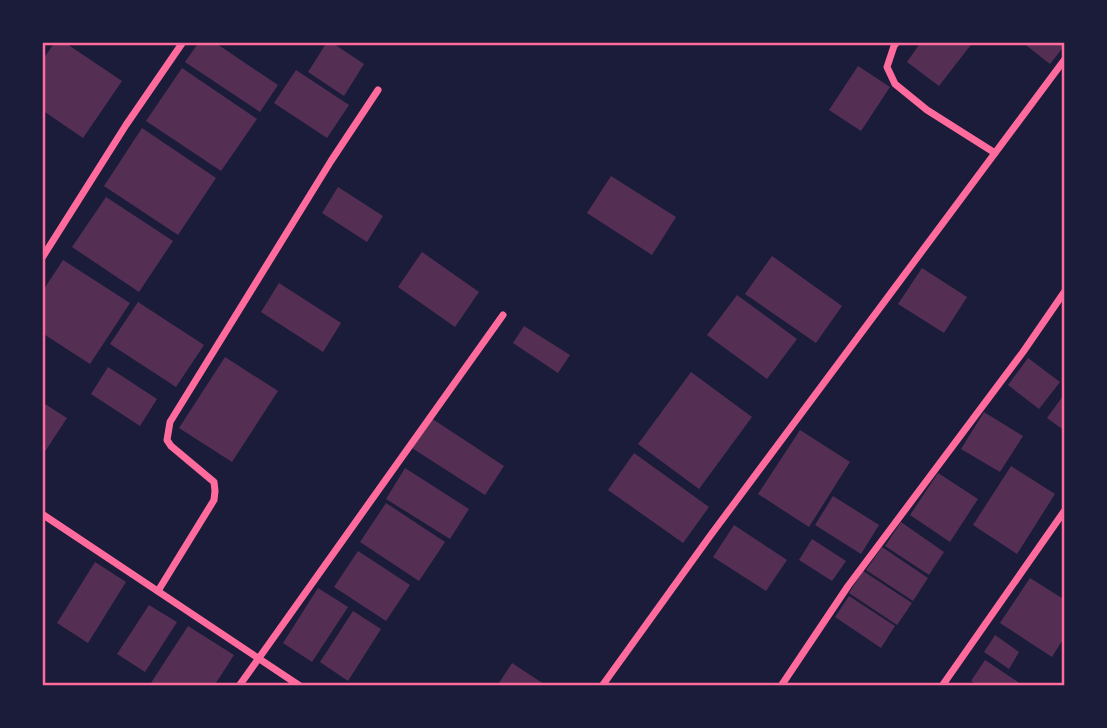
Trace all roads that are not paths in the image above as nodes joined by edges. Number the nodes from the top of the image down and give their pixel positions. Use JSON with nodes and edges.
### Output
{"nodes":[{"id":1,"x":183,"y":42,"type":"edge"},
{"id":2,"x":897,"y":42,"type":"edge"},
{"id":3,"x":1065,"y":59,"type":"edge"},
{"id":4,"x":378,"y":90,"type":"dead end"},
{"id":5,"x":995,"y":153,"type":"junction"},
{"id":6,"x":42,"y":258,"type":"edge"},
{"id":7,"x":1065,"y":290,"type":"edge"},
{"id":8,"x":503,"y":315,"type":"dead end"},
{"id":9,"x":1065,"y":510,"type":"edge"},
{"id":10,"x":45,"y":516,"type":"edge"},
{"id":11,"x":42,"y":526,"type":"edge"},
{"id":12,"x":158,"y":591,"type":"junction"},
{"id":13,"x":258,"y":658,"type":"junction"},
{"id":14,"x":239,"y":686,"type":"edge"},
{"id":15,"x":300,"y":686,"type":"edge"},
{"id":16,"x":602,"y":686,"type":"edge"},
{"id":17,"x":781,"y":686,"type":"edge"},
{"id":18,"x":942,"y":686,"type":"edge"}],
"edges":[{"from":1,"to":6,"type":"street"},
{"from":2,"to":5,"type":"street"},
{"from":3,"to":5,"type":"street"},
{"from":4,"to":12,"type":"street"},
{"from":5,"to":16,"type":"street"},
{"from":7,"to":17,"type":"street"},
{"from":8,"to":13,"type":"street"},
{"from":9,"to":18,"type":"street"},
{"from":10,"to":11,"type":"street"},
{"from":10,"to":12,"type":"street"},
{"from":12,"to":13,"type":"street"},
{"from":13,"to":14,"type":"street"},
{"from":13,"to":15,"type":"street"}]}
